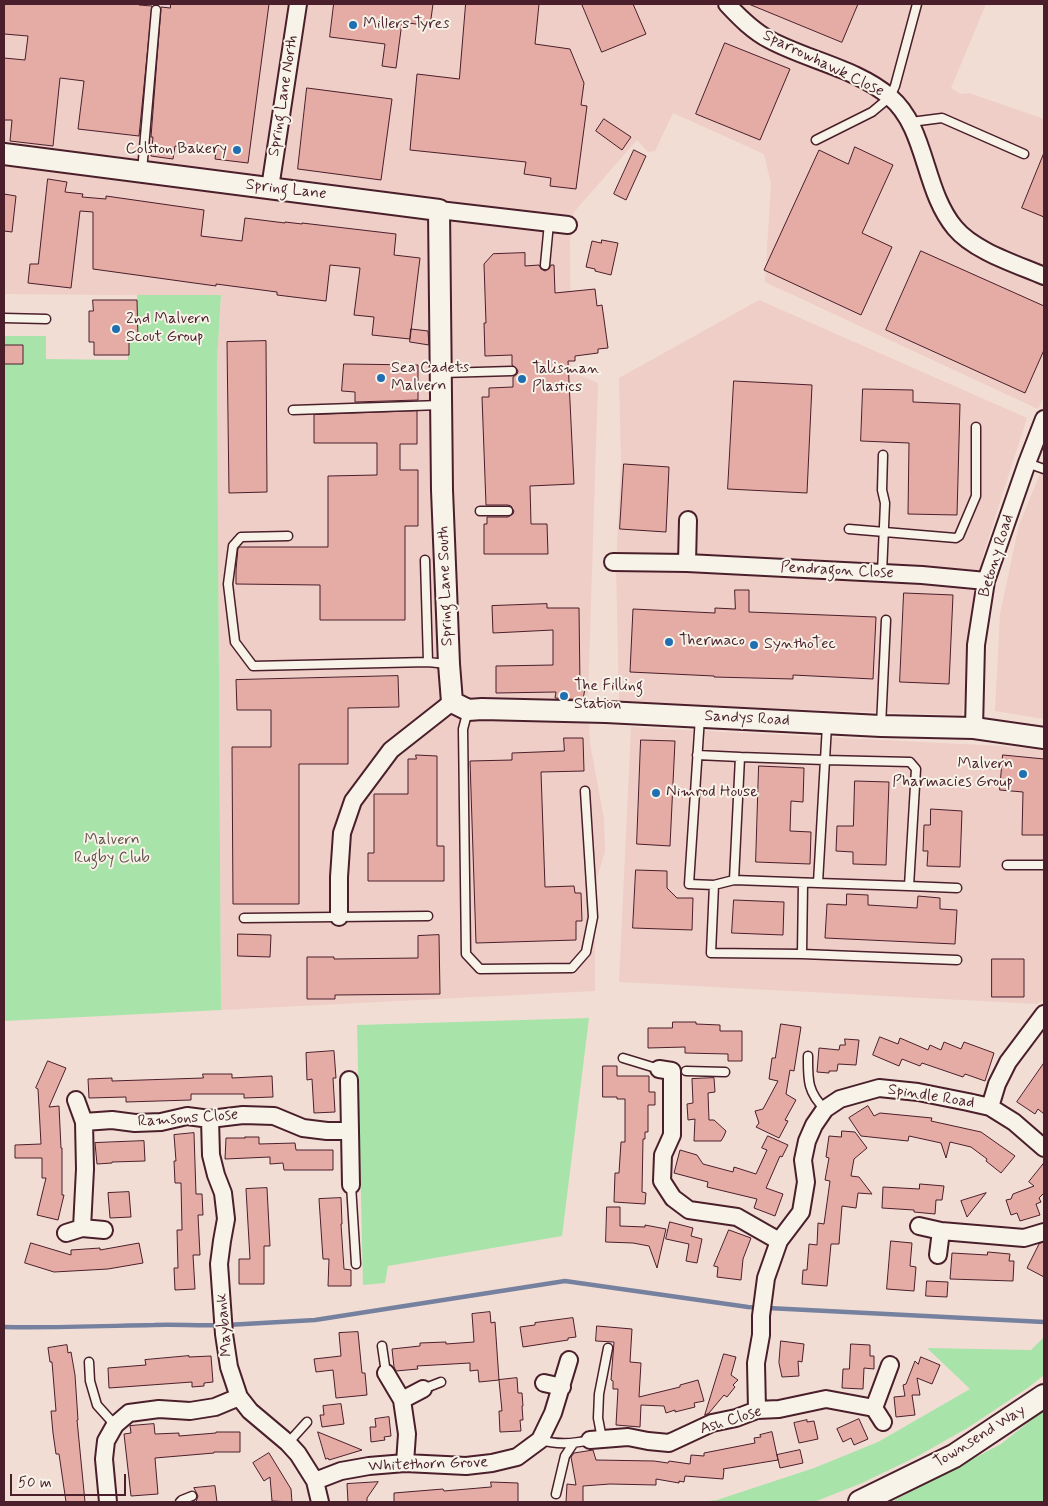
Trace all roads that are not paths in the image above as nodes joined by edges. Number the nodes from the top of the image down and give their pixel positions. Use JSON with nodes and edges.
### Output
{"nodes":[{"id":1,"x":298,"y":4,"type":"edge"},
{"id":2,"x":727,"y":4,"type":"edge"},
{"id":3,"x":917,"y":4,"type":"edge"},
{"id":4,"x":156,"y":10,"type":"dead end"},
{"id":5,"x":890,"y":97,"type":"junction"},
{"id":6,"x":911,"y":122,"type":"junction"},
{"id":7,"x":816,"y":140,"type":"dead end"},
{"id":8,"x":4,"y":154,"type":"edge"},
{"id":9,"x":1024,"y":154,"type":"dead end"},
{"id":10,"x":142,"y":172,"type":"junction"},
{"id":11,"x":270,"y":188,"type":"junction"},
{"id":12,"x":439,"y":210,"type":"junction"},
{"id":13,"x":549,"y":223,"type":"junction"},
{"id":14,"x":568,"y":225,"type":"dead end"},
{"id":15,"x":545,"y":265,"type":"dead end"},
{"id":16,"x":1044,"y":276,"type":"edge"},
{"id":17,"x":4,"y":318,"type":"edge"},
{"id":18,"x":46,"y":319,"type":"dead end"},
{"id":19,"x":512,"y":371,"type":"dead end"},
{"id":20,"x":440,"y":374,"type":"junction"},
{"id":21,"x":441,"y":405,"type":"junction"},
{"id":22,"x":293,"y":410,"type":"dead end"},
{"id":23,"x":1044,"y":419,"type":"edge"},
{"id":24,"x":976,"y":428,"type":"dead end"},
{"id":25,"x":883,"y":455,"type":"dead end"},
{"id":26,"x":1027,"y":463,"type":"junction"},
{"id":27,"x":1044,"y":469,"type":"edge"},
{"id":28,"x":480,"y":510,"type":"dead end"},
{"id":29,"x":508,"y":511,"type":"dead end"},
{"id":30,"x":688,"y":520,"type":"dead end"},
{"id":31,"x":849,"y":530,"type":"dead end"},
{"id":32,"x":885,"y":532,"type":"junction"},
{"id":33,"x":288,"y":536,"type":"dead end"},
{"id":34,"x":425,"y":560,"type":"dead end"},
{"id":35,"x":613,"y":562,"type":"dead end"},
{"id":36,"x":687,"y":563,"type":"junction"},
{"id":37,"x":882,"y":573,"type":"junction"},
{"id":38,"x":986,"y":581,"type":"junction"},
{"id":39,"x":886,"y":620,"type":"dead end"},
{"id":40,"x":428,"y":662,"type":"junction"},
{"id":41,"x":449,"y":664,"type":"junction"},
{"id":42,"x":460,"y":706,"type":"junction"},
{"id":43,"x":700,"y":717,"type":"junction"},
{"id":44,"x":827,"y":723,"type":"junction"},
{"id":45,"x":881,"y":726,"type":"junction"},
{"id":46,"x":974,"y":728,"type":"junction"},
{"id":47,"x":1044,"y":738,"type":"edge"},
{"id":48,"x":697,"y":755,"type":"junction"},
{"id":49,"x":740,"y":756,"type":"junction"},
{"id":50,"x":825,"y":760,"type":"junction"},
{"id":51,"x":585,"y":791,"type":"dead end"},
{"id":52,"x":1007,"y":865,"type":"dead end"},
{"id":53,"x":1044,"y":865,"type":"edge"},
{"id":54,"x":734,"y":880,"type":"junction"},
{"id":55,"x":803,"y":883,"type":"junction"},
{"id":56,"x":818,"y":883,"type":"junction"},
{"id":57,"x":714,"y":885,"type":"junction"},
{"id":58,"x":909,"y":886,"type":"junction"},
{"id":59,"x":957,"y":888,"type":"dead end"},
{"id":60,"x":428,"y":916,"type":"dead end"},
{"id":61,"x":339,"y":917,"type":"junction"},
{"id":62,"x":244,"y":918,"type":"dead end"},
{"id":63,"x":802,"y":954,"type":"junction"},
{"id":64,"x":957,"y":960,"type":"dead end"},
{"id":65,"x":1044,"y":1014,"type":"edge"},
{"id":66,"x":808,"y":1056,"type":"dead end"},
{"id":67,"x":623,"y":1058,"type":"dead end"},
{"id":68,"x":672,"y":1070,"type":"junction"},
{"id":69,"x":726,"y":1072,"type":"dead end"},
{"id":70,"x":349,"y":1080,"type":"dead end"},
{"id":71,"x":76,"y":1100,"type":"dead end"},
{"id":72,"x":990,"y":1107,"type":"junction"},
{"id":73,"x":825,"y":1109,"type":"junction"},
{"id":74,"x":210,"y":1119,"type":"junction"},
{"id":75,"x":84,"y":1122,"type":"junction"},
{"id":76,"x":350,"y":1131,"type":"junction"},
{"id":77,"x":1044,"y":1148,"type":"edge"},
{"id":78,"x":351,"y":1185,"type":"joint"},
{"id":79,"x":919,"y":1226,"type":"dead end"},
{"id":80,"x":82,"y":1228,"type":"junction"},
{"id":81,"x":104,"y":1230,"type":"dead end"},
{"id":82,"x":941,"y":1230,"type":"junction"},
{"id":83,"x":1044,"y":1232,"type":"edge"},
{"id":84,"x":66,"y":1233,"type":"dead end"},
{"id":85,"x":779,"y":1241,"type":"junction"},
{"id":86,"x":938,"y":1255,"type":"dead end"},
{"id":87,"x":356,"y":1264,"type":"dead end"},
{"id":88,"x":382,"y":1346,"type":"dead end"},
{"id":89,"x":608,"y":1348,"type":"dead end"},
{"id":90,"x":569,"y":1360,"type":"dead end"},
{"id":91,"x":89,"y":1362,"type":"dead end"},
{"id":92,"x":890,"y":1365,"type":"dead end"},
{"id":93,"x":386,"y":1373,"type":"joint"},
{"id":94,"x":440,"y":1382,"type":"dead end"},
{"id":95,"x":544,"y":1383,"type":"dead end"},
{"id":96,"x":562,"y":1387,"type":"junction"},
{"id":97,"x":423,"y":1389,"type":"joint"},
{"id":98,"x":1044,"y":1396,"type":"edge"},
{"id":99,"x":239,"y":1398,"type":"junction"},
{"id":100,"x":402,"y":1400,"type":"junction"},
{"id":101,"x":874,"y":1408,"type":"junction"},
{"id":102,"x":757,"y":1410,"type":"junction"},
{"id":103,"x":306,"y":1422,"type":"dead end"},
{"id":104,"x":883,"y":1422,"type":"dead end"},
{"id":105,"x":115,"y":1425,"type":"junction"},
{"id":106,"x":540,"y":1440,"type":"junction"},
{"id":107,"x":596,"y":1440,"type":"junction"},
{"id":108,"x":288,"y":1443,"type":"junction"},
{"id":109,"x":573,"y":1444,"type":"junction"},
{"id":110,"x":405,"y":1463,"type":"junction"},
{"id":111,"x":315,"y":1481,"type":"junction"},
{"id":112,"x":556,"y":1494,"type":"dead end"},
{"id":113,"x":192,"y":1496,"type":"dead end"},
{"id":114,"x":108,"y":1502,"type":"edge"},
{"id":115,"x":180,"y":1502,"type":"edge"},
{"id":116,"x":320,"y":1502,"type":"edge"},
{"id":117,"x":860,"y":1502,"type":"edge"}],
"edges":[{"from":1,"to":11,"type":"street","name":"Spring Lane North"},
{"from":2,"to":5,"type":"street","name":"Sparrowhawk Close"},
{"from":3,"to":5,"type":"lane"},
{"from":4,"to":10,"type":"lane"},
{"from":5,"to":6,"type":"street","name":"Sparrowhawk Close"},
{"from":5,"to":7,"type":"lane"},
{"from":6,"to":9,"type":"lane"},
{"from":6,"to":16,"type":"street","name":"Sparrowhawk Close"},
{"from":8,"to":10,"type":"street","name":"Spring Lane"},
{"from":10,"to":11,"type":"street","name":"Spring Lane"},
{"from":11,"to":12,"type":"street","name":"Spring Lane"},
{"from":12,"to":13,"type":"street","name":"Spring Lane"},
{"from":12,"to":20,"type":"street","name":"Spring Lane South"},
{"from":13,"to":14,"type":"street","name":"Spring Lane"},
{"from":13,"to":15,"type":"lane"},
{"from":17,"to":18,"type":"lane"},
{"from":19,"to":20,"type":"lane"},
{"from":20,"to":21,"type":"street","name":"Spring Lane South"},
{"from":21,"to":22,"type":"lane"},
{"from":21,"to":41,"type":"street","name":"Spring Lane South"},
{"from":23,"to":26,"type":"street","name":"Betony Road"},
{"from":24,"to":32,"type":"lane"},
{"from":25,"to":32,"type":"lane"},
{"from":26,"to":27,"type":"lane"},
{"from":26,"to":38,"type":"street","name":"Betony Road"},
{"from":28,"to":29,"type":"lane"},
{"from":30,"to":36,"type":"street"},
{"from":31,"to":32,"type":"lane"},
{"from":32,"to":37,"type":"lane"},
{"from":33,"to":40,"type":"lane"},
{"from":34,"to":40,"type":"lane"},
{"from":35,"to":36,"type":"street","name":"Pendragon Close"},
{"from":36,"to":37,"type":"street","name":"Pendragon Close"},
{"from":37,"to":38,"type":"street","name":"Pendragon Close"},
{"from":38,"to":46,"type":"street","name":"Betony Road"},
{"from":39,"to":45,"type":"lane"},
{"from":40,"to":41,"type":"lane"},
{"from":41,"to":42,"type":"street","name":"Spring Lane South"},
{"from":42,"to":43,"type":"street","name":"Sandys Road"},
{"from":42,"to":51,"type":"lane"},
{"from":42,"to":61,"type":"street"},
{"from":43,"to":44,"type":"street","name":"Sandys Road"},
{"from":43,"to":48,"type":"lane"},
{"from":44,"to":45,"type":"street","name":"Sandys Road"},
{"from":44,"to":50,"type":"lane"},
{"from":45,"to":46,"type":"street","name":"Sandys Road"},
{"from":46,"to":47,"type":"street","name":"Sandys Road"},
{"from":48,"to":49,"type":"lane"},
{"from":48,"to":57,"type":"lane"},
{"from":49,"to":50,"type":"lane"},
{"from":49,"to":54,"type":"lane"},
{"from":50,"to":56,"type":"lane"},
{"from":50,"to":58,"type":"lane"},
{"from":52,"to":53,"type":"lane"},
{"from":54,"to":55,"type":"lane"},
{"from":54,"to":57,"type":"lane"},
{"from":55,"to":56,"type":"lane"},
{"from":55,"to":63,"type":"lane"},
{"from":56,"to":58,"type":"lane"},
{"from":57,"to":63,"type":"lane"},
{"from":58,"to":59,"type":"lane"},
{"from":60,"to":61,"type":"lane"},
{"from":61,"to":62,"type":"lane"},
{"from":63,"to":64,"type":"lane"},
{"from":65,"to":72,"type":"street"},
{"from":66,"to":73,"type":"lane"},
{"from":67,"to":68,"type":"lane"},
{"from":68,"to":69,"type":"lane"},
{"from":68,"to":85,"type":"street"},
{"from":70,"to":76,"type":"street"},
{"from":71,"to":75,"type":"street"},
{"from":72,"to":73,"type":"street","name":"Spindle Road"},
{"from":72,"to":77,"type":"street","name":"Spindle Road"},
{"from":73,"to":85,"type":"street","name":"Spindle Road"},
{"from":74,"to":75,"type":"street","name":"Ramsons Close"},
{"from":74,"to":76,"type":"street","name":"Ramsons Close"},
{"from":74,"to":99,"type":"street","name":"Maybank"},
{"from":75,"to":80,"type":"street"},
{"from":76,"to":78,"type":"street"},
{"from":78,"to":87,"type":"lane"},
{"from":79,"to":82,"type":"street"},
{"from":80,"to":81,"type":"street"},
{"from":80,"to":84,"type":"street"},
{"from":82,"to":83,"type":"street"},
{"from":82,"to":86,"type":"street"},
{"from":85,"to":102,"type":"street","name":"Spindle Road"},
{"from":88,"to":93,"type":"lane"},
{"from":89,"to":107,"type":"lane"},
{"from":90,"to":96,"type":"street","name":"Whitethorn Grove"},
{"from":91,"to":105,"type":"lane"},
{"from":92,"to":101,"type":"street"},
{"from":93,"to":100,"type":"street"},
{"from":94,"to":97,"type":"lane"},
{"from":95,"to":96,"type":"street"},
{"from":96,"to":106,"type":"street","name":"Whitethorn Grove"},
{"from":97,"to":100,"type":"street"},
{"from":98,"to":117,"type":"main road","name":"Townsend Way"},
{"from":99,"to":105,"type":"street"},
{"from":99,"to":108,"type":"street","name":"Maybank"},
{"from":100,"to":110,"type":"street"},
{"from":101,"to":102,"type":"street","name":"Ash Close"},
{"from":101,"to":104,"type":"street"},
{"from":102,"to":107,"type":"street","name":"Ash Close"},
{"from":103,"to":108,"type":"lane"},
{"from":105,"to":114,"type":"street"},
{"from":106,"to":109,"type":"lane"},
{"from":106,"to":110,"type":"street","name":"Whitethorn Grove"},
{"from":107,"to":109,"type":"lane"},
{"from":108,"to":111,"type":"street","name":"Maybank"},
{"from":109,"to":112,"type":"lane"},
{"from":110,"to":111,"type":"street","name":"Whitethorn Grove"},
{"from":111,"to":116,"type":"street","name":"Maybank"},
{"from":113,"to":115,"type":"lane"}]}
